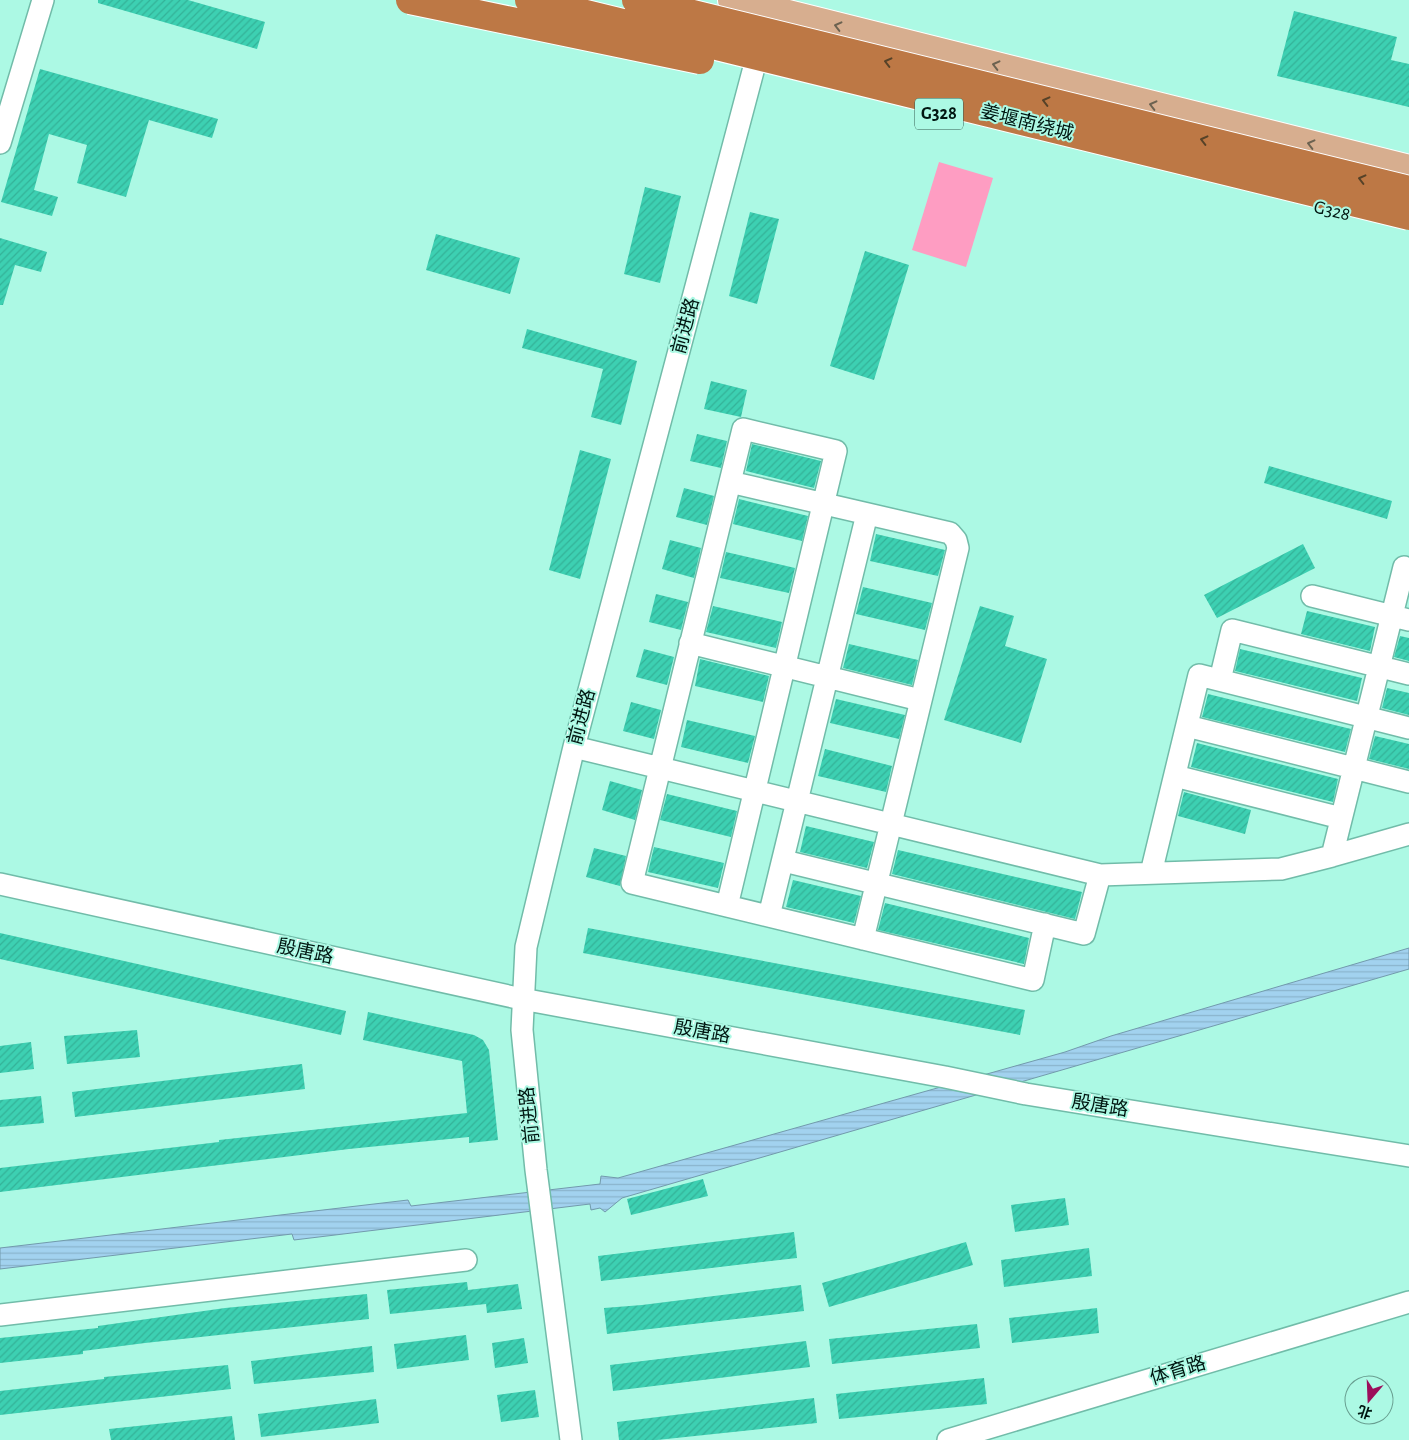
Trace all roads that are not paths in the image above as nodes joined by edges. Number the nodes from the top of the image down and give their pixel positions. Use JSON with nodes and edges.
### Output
{"nodes":[{"id":1,"x":43,"y":0,"type":"edge"},
{"id":2,"x":410,"y":0,"type":"edge"},
{"id":3,"x":469,"y":0,"type":"edge"},
{"id":4,"x":529,"y":0,"type":"edge"},
{"id":5,"x":636,"y":0,"type":"edge"},
{"id":6,"x":701,"y":0,"type":"edge"},
{"id":7,"x":732,"y":0,"type":"edge"},
{"id":8,"x":768,"y":4,"type":"edge"},
{"id":9,"x":856,"y":54,"type":"junction"},
{"id":10,"x":754,"y":68,"type":"junction"},
{"id":11,"x":1049,"y":128,"type":"junction"},
{"id":12,"x":0,"y":144,"type":"edge"},
{"id":13,"x":1409,"y":169,"type":"edge"},
{"id":14,"x":1409,"y":190,"type":"edge"},
{"id":15,"x":1409,"y":216,"type":"edge"},
{"id":16,"x":1409,"y":229,"type":"edge"},
{"id":17,"x":730,"y":482,"type":"junction"},
{"id":18,"x":824,"y":504,"type":"junction"},
{"id":19,"x":867,"y":514,"type":"junction"},
{"id":20,"x":1409,"y":569,"type":"edge"},
{"id":21,"x":1312,"y":596,"type":"dead end"},
{"id":22,"x":1400,"y":618,"type":"edge"},
{"id":23,"x":690,"y":643,"type":"junction"},
{"id":24,"x":784,"y":666,"type":"junction"},
{"id":25,"x":1379,"y":667,"type":"junction"},
{"id":26,"x":1409,"y":674,"type":"edge"},
{"id":27,"x":828,"y":677,"type":"junction"},
{"id":28,"x":1220,"y":680,"type":"junction"},
{"id":29,"x":920,"y":700,"type":"junction"},
{"id":30,"x":1366,"y":717,"type":"junction"},
{"id":31,"x":1187,"y":726,"type":"junction"},
{"id":32,"x":1409,"y":728,"type":"edge"},
{"id":33,"x":574,"y":748,"type":"junction"},
{"id":34,"x":1354,"y":767,"type":"junction"},
{"id":35,"x":660,"y":768,"type":"junction"},
{"id":36,"x":1175,"y":776,"type":"junction"},
{"id":37,"x":1409,"y":782,"type":"edge"},
{"id":38,"x":754,"y":791,"type":"junction"},
{"id":39,"x":798,"y":802,"type":"junction"},
{"id":40,"x":1341,"y":818,"type":"junction"},
{"id":41,"x":890,"y":824,"type":"junction"},
{"id":42,"x":1409,"y":834,"type":"edge"},
{"id":43,"x":1332,"y":856,"type":"junction"},
{"id":44,"x":784,"y":861,"type":"junction"},
{"id":45,"x":1152,"y":874,"type":"junction"},
{"id":46,"x":1100,"y":875,"type":"junction"},
{"id":47,"x":0,"y":884,"type":"edge"},
{"id":48,"x":876,"y":884,"type":"junction"},
{"id":49,"x":727,"y":906,"type":"junction"},
{"id":50,"x":770,"y":916,"type":"junction"},
{"id":51,"x":1045,"y":924,"type":"junction"},
{"id":52,"x":863,"y":939,"type":"junction"},
{"id":53,"x":522,"y":999,"type":"junction"},
{"id":54,"x":1409,"y":1156,"type":"edge"},
{"id":55,"x":466,"y":1260,"type":"dead end"},
{"id":56,"x":1409,"y":1302,"type":"edge"},
{"id":57,"x":0,"y":1315,"type":"edge"},
{"id":58,"x":571,"y":1440,"type":"edge"},
{"id":59,"x":948,"y":1440,"type":"edge"}],
"edges":[{"from":1,"to":12,"type":"street"},
{"from":2,"to":11,"type":"highway","bridge":true},
{"from":3,"to":10,"type":"main road","name":"G328","number":"G328"},
{"from":4,"to":11,"type":"highway","name":"姜堰南绕城","bridge":true},
{"from":5,"to":9,"type":"highway","name":"姜堰南绕城","bridge":true},
{"from":6,"to":9,"type":"highway","bridge":true},
{"from":7,"to":8,"type":"main road"},
{"from":8,"to":10,"type":"street","name":"前进路"},
{"from":13,"to":8,"type":"main road","one_way":true},
{"from":14,"to":9,"type":"highway","name":"姜堰南绕城","one_way":true,"bridge":true},
{"from":10,"to":16,"type":"main road","name":"G328","number":"G328"},
{"from":10,"to":33,"type":"street","name":"前进路"},
{"from":11,"to":15,"type":"highway","name":"姜堰南绕城","bridge":true},
{"from":17,"to":18,"type":"street"},
{"from":17,"to":18,"type":"street"},
{"from":17,"to":23,"type":"street"},
{"from":18,"to":19,"type":"street"},
{"from":18,"to":24,"type":"street"},
{"from":19,"to":27,"type":"street"},
{"from":19,"to":29,"type":"street"},
{"from":20,"to":22,"type":"street"},
{"from":21,"to":22,"type":"street"},
{"from":22,"to":25,"type":"street"},
{"from":23,"to":24,"type":"street"},
{"from":23,"to":35,"type":"street"},
{"from":24,"to":27,"type":"street"},
{"from":24,"to":38,"type":"street"},
{"from":25,"to":26,"type":"street"},
{"from":25,"to":28,"type":"street"},
{"from":25,"to":30,"type":"street"},
{"from":27,"to":29,"type":"street"},
{"from":27,"to":39,"type":"street"},
{"from":28,"to":30,"type":"street"},
{"from":28,"to":31,"type":"street"},
{"from":29,"to":41,"type":"street"},
{"from":30,"to":32,"type":"street"},
{"from":30,"to":34,"type":"street"},
{"from":31,"to":34,"type":"street"},
{"from":31,"to":36,"type":"street"},
{"from":33,"to":35,"type":"street"},
{"from":33,"to":53,"type":"street","name":"前进路"},
{"from":34,"to":37,"type":"street"},
{"from":34,"to":40,"type":"street"},
{"from":35,"to":38,"type":"street"},
{"from":35,"to":49,"type":"street"},
{"from":36,"to":40,"type":"street"},
{"from":36,"to":45,"type":"street"},
{"from":38,"to":39,"type":"street"},
{"from":38,"to":49,"type":"street"},
{"from":39,"to":41,"type":"street"},
{"from":39,"to":44,"type":"street"},
{"from":40,"to":43,"type":"street"},
{"from":41,"to":46,"type":"street"},
{"from":41,"to":48,"type":"street"},
{"from":42,"to":43,"type":"street"},
{"from":43,"to":45,"type":"street"},
{"from":44,"to":48,"type":"street"},
{"from":44,"to":50,"type":"street"},
{"from":45,"to":46,"type":"street"},
{"from":46,"to":51,"type":"street"},
{"from":47,"to":53,"type":"street","name":"殷唐路"},
{"from":48,"to":51,"type":"street"},
{"from":48,"to":52,"type":"street"},
{"from":49,"to":50,"type":"street"},
{"from":50,"to":52,"type":"street"},
{"from":51,"to":52,"type":"street"},
{"from":53,"to":54,"type":"street","name":"殷唐路"},
{"from":53,"to":58,"type":"street","name":"前进路"},
{"from":55,"to":57,"type":"street"},
{"from":56,"to":59,"type":"street","name":"体育路"}]}
